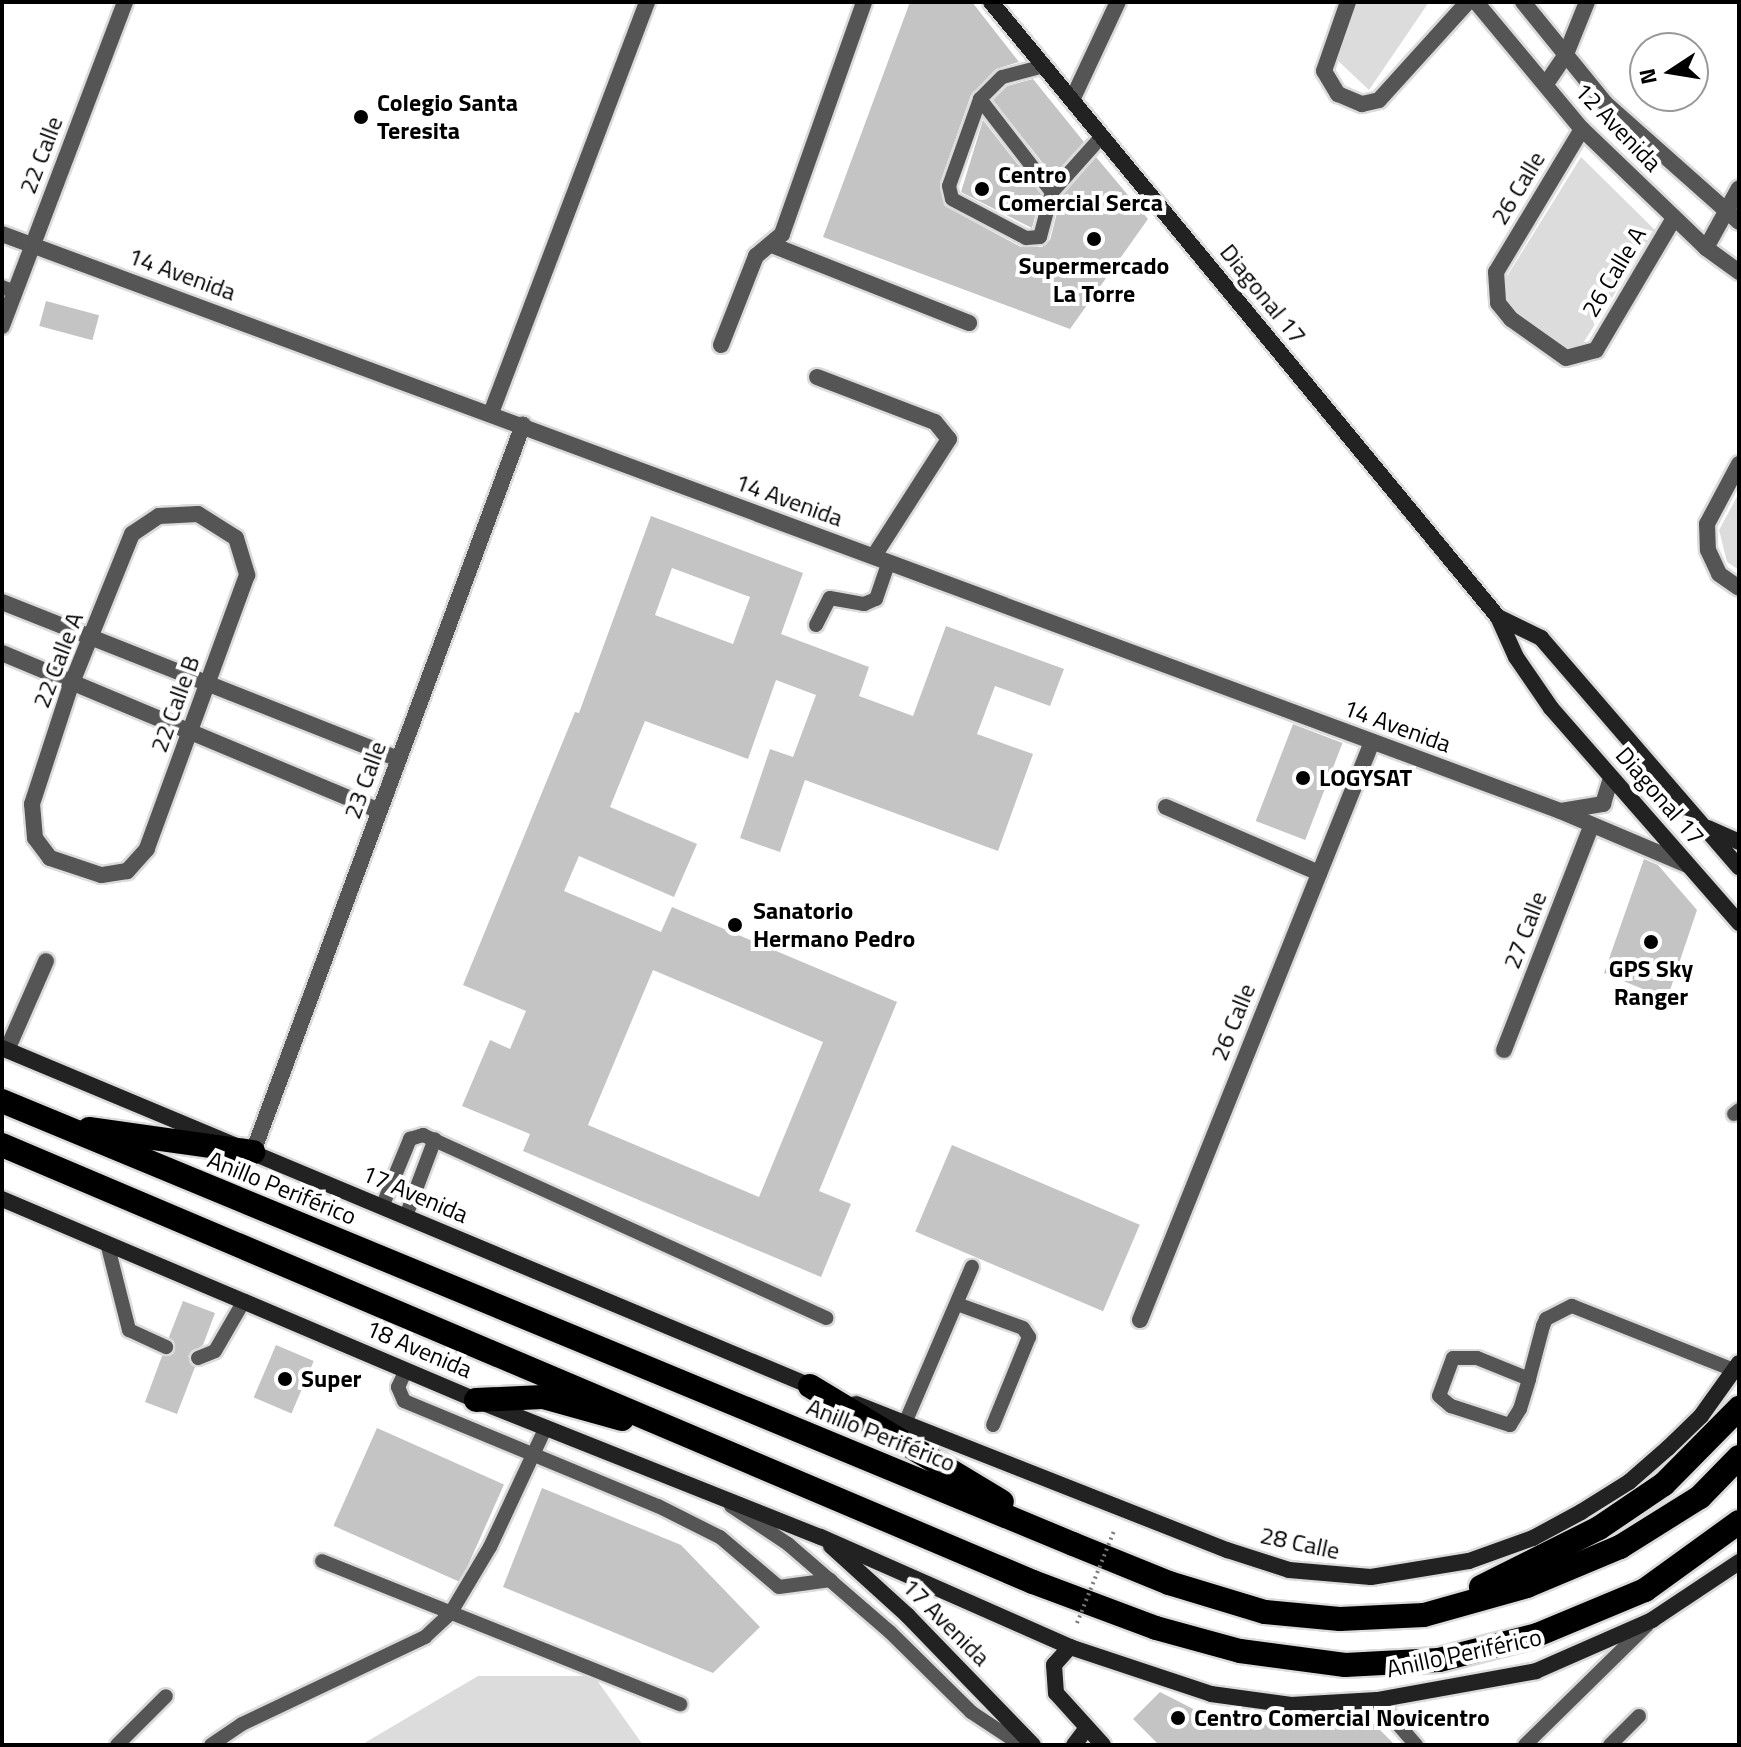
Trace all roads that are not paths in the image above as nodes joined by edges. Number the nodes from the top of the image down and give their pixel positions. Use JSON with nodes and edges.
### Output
{"nodes":[{"id":1,"x":125,"y":2,"type":"edge"},
{"id":2,"x":647,"y":2,"type":"edge"},
{"id":3,"x":864,"y":2,"type":"edge"},
{"id":4,"x":991,"y":2,"type":"edge"},
{"id":5,"x":1118,"y":2,"type":"edge"},
{"id":6,"x":1348,"y":2,"type":"edge"},
{"id":7,"x":1468,"y":2,"type":"edge"},
{"id":8,"x":1476,"y":2,"type":"edge"},
{"id":9,"x":1523,"y":2,"type":"edge"},
{"id":10,"x":1587,"y":2,"type":"edge"},
{"id":11,"x":1566,"y":54,"type":"junction"},
{"id":12,"x":1044,"y":66,"type":"junction"},
{"id":13,"x":1546,"y":84,"type":"junction"},
{"id":14,"x":980,"y":99,"type":"junction"},
{"id":15,"x":1072,"y":100,"type":"junction"},
{"id":16,"x":1582,"y":129,"type":"junction"},
{"id":17,"x":1102,"y":136,"type":"junction"},
{"id":18,"x":1739,"y":188,"type":"edge"},
{"id":19,"x":1052,"y":192,"type":"junction"},
{"id":20,"x":1674,"y":218,"type":"junction"},
{"id":21,"x":1734,"y":218,"type":"edge"},
{"id":22,"x":2,"y":234,"type":"edge"},
{"id":23,"x":33,"y":245,"type":"junction"},
{"id":24,"x":772,"y":245,"type":"junction"},
{"id":25,"x":1706,"y":248,"type":"junction"},
{"id":26,"x":1739,"y":272,"type":"edge"},
{"id":27,"x":8,"y":289,"type":"edge"},
{"id":28,"x":969,"y":323,"type":"dead end"},
{"id":29,"x":2,"y":326,"type":"edge"},
{"id":30,"x":721,"y":345,"type":"dead end"},
{"id":31,"x":1596,"y":350,"type":"joint"},
{"id":32,"x":817,"y":377,"type":"dead end"},
{"id":33,"x":491,"y":413,"type":"junction"},
{"id":34,"x":523,"y":425,"type":"junction"},
{"id":35,"x":1739,"y":464,"type":"edge"},
{"id":36,"x":132,"y":534,"type":"joint"},
{"id":37,"x":882,"y":559,"type":"junction"},
{"id":38,"x":1739,"y":588,"type":"edge"},
{"id":39,"x":2,"y":602,"type":"edge"},
{"id":40,"x":1498,"y":617,"type":"junction"},
{"id":41,"x":816,"y":625,"type":"dead end"},
{"id":42,"x":91,"y":638,"type":"junction"},
{"id":43,"x":2,"y":653,"type":"edge"},
{"id":44,"x":207,"y":684,"type":"junction"},
{"id":45,"x":71,"y":685,"type":"junction"},
{"id":46,"x":189,"y":735,"type":"junction"},
{"id":47,"x":1372,"y":742,"type":"junction"},
{"id":48,"x":398,"y":759,"type":"junction"},
{"id":49,"x":1611,"y":777,"type":"junction"},
{"id":50,"x":1166,"y":807,"type":"dead end"},
{"id":51,"x":379,"y":811,"type":"junction"},
{"id":52,"x":1560,"y":811,"type":"junction"},
{"id":53,"x":1700,"y":825,"type":"junction"},
{"id":54,"x":1591,"y":827,"type":"junction"},
{"id":55,"x":1739,"y":842,"type":"edge"},
{"id":56,"x":147,"y":849,"type":"joint"},
{"id":57,"x":1687,"y":865,"type":"junction"},
{"id":58,"x":1739,"y":867,"type":"edge"},
{"id":59,"x":1319,"y":873,"type":"junction"},
{"id":60,"x":1739,"y":923,"type":"edge"},
{"id":61,"x":46,"y":961,"type":"dead end"},
{"id":62,"x":4,"y":1049,"type":"edge"},
{"id":63,"x":1504,"y":1050,"type":"dead end"},
{"id":64,"x":2,"y":1101,"type":"edge"},
{"id":65,"x":56,"y":1124,"type":"junction"},
{"id":66,"x":435,"y":1139,"type":"junction"},
{"id":67,"x":2,"y":1145,"type":"edge"},
{"id":68,"x":253,"y":1152,"type":"junction"},
{"id":69,"x":2,"y":1199,"type":"edge"},
{"id":70,"x":382,"y":1207,"type":"junction"},
{"id":71,"x":406,"y":1216,"type":"junction"},
{"id":72,"x":107,"y":1243,"type":"junction"},
{"id":73,"x":972,"y":1267,"type":"dead end"},
{"id":74,"x":244,"y":1301,"type":"junction"},
{"id":75,"x":957,"y":1304,"type":"junction"},
{"id":76,"x":826,"y":1318,"type":"dead end"},
{"id":77,"x":1140,"y":1320,"type":"dead end"},
{"id":78,"x":166,"y":1347,"type":"dead end"},
{"id":79,"x":198,"y":1358,"type":"dead end"},
{"id":80,"x":1737,"y":1367,"type":"edge"},
{"id":81,"x":406,"y":1370,"type":"junction"},
{"id":82,"x":1529,"y":1379,"type":"junction"},
{"id":83,"x":810,"y":1386,"type":"junction"},
{"id":84,"x":476,"y":1400,"type":"junction"},
{"id":85,"x":1739,"y":1408,"type":"edge"},
{"id":86,"x":663,"y":1422,"type":"junction"},
{"id":87,"x":905,"y":1423,"type":"junction"},
{"id":88,"x":993,"y":1425,"type":"dead end"},
{"id":89,"x":546,"y":1427,"type":"junction"},
{"id":90,"x":530,"y":1454,"type":"junction"},
{"id":91,"x":1739,"y":1457,"type":"edge"},
{"id":92,"x":711,"y":1493,"type":"junction"},
{"id":93,"x":1739,"y":1522,"type":"edge"},
{"id":94,"x":821,"y":1537,"type":"junction"},
{"id":95,"x":1073,"y":1544,"type":"junction"},
{"id":96,"x":322,"y":1561,"type":"dead end"},
{"id":97,"x":1739,"y":1562,"type":"edge"},
{"id":98,"x":831,"y":1580,"type":"junction"},
{"id":99,"x":450,"y":1614,"type":"junction"},
{"id":100,"x":1424,"y":1615,"type":"junction"},
{"id":101,"x":1652,"y":1620,"type":"junction"},
{"id":102,"x":1070,"y":1647,"type":"junction"},
{"id":103,"x":166,"y":1696,"type":"dead end"},
{"id":104,"x":1377,"y":1700,"type":"junction"},
{"id":105,"x":680,"y":1704,"type":"dead end"},
{"id":106,"x":1639,"y":1716,"type":"dead end"},
{"id":107,"x":1086,"y":1729,"type":"junction"},
{"id":108,"x":117,"y":1745,"type":"edge"},
{"id":109,"x":211,"y":1745,"type":"edge"},
{"id":110,"x":1021,"y":1745,"type":"edge"},
{"id":111,"x":1033,"y":1745,"type":"edge"},
{"id":112,"x":1074,"y":1745,"type":"edge"},
{"id":113,"x":1103,"y":1745,"type":"edge"},
{"id":114,"x":1416,"y":1745,"type":"edge"},
{"id":115,"x":1525,"y":1745,"type":"edge"},
{"id":116,"x":1610,"y":1745,"type":"edge"}],
"edges":[{"from":1,"to":23,"type":"street","name":"22 Calle"},
{"from":2,"to":33,"type":"street"},
{"from":3,"to":24,"type":"street"},
{"from":4,"to":12,"type":"street","name":"Diagonal 17"},
{"from":5,"to":15,"type":"street"},
{"from":6,"to":7,"type":"street"},
{"from":8,"to":13,"type":"street","name":"12 Avenida"},
{"from":9,"to":11,"type":"street","name":"12 Avenida"},
{"from":10,"to":11,"type":"street"},
{"from":11,"to":13,"type":"street"},
{"from":11,"to":21,"type":"street","name":"12 Avenida"},
{"from":12,"to":14,"type":"lane"},
{"from":12,"to":15,"type":"street","name":"Diagonal 17"},
{"from":13,"to":16,"type":"street","name":"12 Avenida"},
{"from":14,"to":19,"type":"lane"},
{"from":14,"to":19,"type":"lane"},
{"from":15,"to":17,"type":"street","name":"Diagonal 17"},
{"from":16,"to":20,"type":"street","name":"12 Avenida"},
{"from":16,"to":31,"type":"street","name":"26 Calle"},
{"from":17,"to":19,"type":"lane"},
{"from":17,"to":40,"type":"street","name":"Diagonal 17"},
{"from":18,"to":21,"type":"street"},
{"from":20,"to":25,"type":"street","name":"12 Avenida"},
{"from":20,"to":31,"type":"street","name":"26 Calle A"},
{"from":21,"to":25,"type":"street"},
{"from":22,"to":23,"type":"street","name":"14 Avenida"},
{"from":23,"to":27,"type":"street","name":"22 Calle"},
{"from":23,"to":33,"type":"street","name":"14 Avenida"},
{"from":24,"to":28,"type":"street"},
{"from":24,"to":30,"type":"street"},
{"from":25,"to":26,"type":"street","name":"12 Avenida"},
{"from":27,"to":29,"type":"street","name":"22 Calle"},
{"from":32,"to":37,"type":"street"},
{"from":33,"to":34,"type":"street","name":"14 Avenida"},
{"from":34,"to":37,"type":"street","name":"14 Avenida"},
{"from":34,"to":48,"type":"street","name":"23 Calle"},
{"from":35,"to":38,"type":"street"},
{"from":36,"to":42,"type":"street","name":"22 Calle A"},
{"from":36,"to":44,"type":"street","name":"22 Calle B"},
{"from":37,"to":41,"type":"lane"},
{"from":37,"to":47,"type":"street","name":"14 Avenida"},
{"from":39,"to":42,"type":"street"},
{"from":40,"to":49,"type":"street","name":"Diagonal 17"},
{"from":40,"to":53,"type":"street","name":"Diagonal 17"},
{"from":42,"to":44,"type":"street"},
{"from":42,"to":45,"type":"street","name":"22 Calle A"},
{"from":43,"to":45,"type":"street"},
{"from":44,"to":46,"type":"street","name":"22 Calle B"},
{"from":44,"to":48,"type":"street"},
{"from":45,"to":46,"type":"street"},
{"from":45,"to":56,"type":"street","name":"22 Calle A"},
{"from":46,"to":51,"type":"street"},
{"from":46,"to":56,"type":"street","name":"22 Calle B"},
{"from":47,"to":52,"type":"street","name":"14 Avenida"},
{"from":47,"to":59,"type":"street","name":"26 Calle"},
{"from":48,"to":51,"type":"street","name":"23 Calle"},
{"from":49,"to":52,"type":"street","name":"14 Avenida"},
{"from":49,"to":57,"type":"street","name":"Diagonal 17"},
{"from":50,"to":59,"type":"street"},
{"from":51,"to":68,"type":"street","name":"23 Calle"},
{"from":52,"to":54,"type":"street","name":"14 Avenida"},
{"from":53,"to":55,"type":"street"},
{"from":53,"to":58,"type":"street","name":"Diagonal 17"},
{"from":54,"to":57,"type":"street","name":"14 Avenida"},
{"from":54,"to":63,"type":"street","name":"27 Calle"},
{"from":57,"to":60,"type":"street","name":"Diagonal 17"},
{"from":59,"to":77,"type":"street","name":"26 Calle"},
{"from":61,"to":62,"type":"street"},
{"from":62,"to":68,"type":"street","name":"17 Avenida"},
{"from":64,"to":65,"type":"highway","name":"Anillo Periférico"},
{"from":65,"to":68,"type":"highway"},
{"from":65,"to":95,"type":"highway","name":"Anillo Periférico"},
{"from":66,"to":70,"type":"lane"},
{"from":66,"to":71,"type":"lane"},
{"from":66,"to":76,"type":"lane"},
{"from":67,"to":86,"type":"highway","name":"Anillo Periférico"},
{"from":68,"to":70,"type":"street","name":"17 Avenida"},
{"from":69,"to":72,"type":"street","name":"18 Avenida"},
{"from":70,"to":71,"type":"street","name":"17 Avenida"},
{"from":71,"to":83,"type":"street","name":"17 Avenida"},
{"from":72,"to":74,"type":"street","name":"18 Avenida"},
{"from":72,"to":78,"type":"lane"},
{"from":73,"to":75,"type":"lane"},
{"from":74,"to":79,"type":"lane"},
{"from":74,"to":81,"type":"street","name":"18 Avenida"},
{"from":75,"to":87,"type":"lane"},
{"from":75,"to":88,"type":"lane"},
{"from":80,"to":82,"type":"lane"},
{"from":80,"to":87,"type":"street","name":"28 Calle"},
{"from":81,"to":84,"type":"street","name":"18 Avenida"},
{"from":81,"to":90,"type":"lane"},
{"from":82,"to":82,"type":"lane"},
{"from":83,"to":87,"type":"street","name":"28 Calle"},
{"from":83,"to":95,"type":"highway"},
{"from":84,"to":86,"type":"highway"},
{"from":84,"to":89,"type":"street","name":"18 Avenida"},
{"from":85,"to":100,"type":"highway"},
{"from":86,"to":93,"type":"highway","name":"Anillo Periférico"},
{"from":89,"to":90,"type":"lane"},
{"from":89,"to":92,"type":"street","name":"18 Avenida"},
{"from":90,"to":98,"type":"lane"},
{"from":90,"to":99,"type":"lane"},
{"from":91,"to":100,"type":"highway","name":"Anillo Periférico"},
{"from":92,"to":94,"type":"street","name":"18 Avenida"},
{"from":92,"to":98,"type":"lane"},
{"from":94,"to":102,"type":"street","name":"Anillo Periférico"},
{"from":94,"to":111,"type":"street","name":"17 Avenida"},
{"from":95,"to":100,"type":"highway","name":"Anillo Periférico"},
{"from":96,"to":99,"type":"lane"},
{"from":97,"to":101,"type":"street","name":"Anillo Periférico"},
{"from":98,"to":110,"type":"lane"},
{"from":99,"to":105,"type":"lane"},
{"from":99,"to":109,"type":"lane"},
{"from":101,"to":104,"type":"street","name":"Anillo Periférico"},
{"from":101,"to":115,"type":"lane"},
{"from":102,"to":104,"type":"street","name":"Anillo Periférico"},
{"from":102,"to":107,"type":"street"},
{"from":103,"to":108,"type":"lane"},
{"from":104,"to":114,"type":"lane"},
{"from":106,"to":116,"type":"lane"},
{"from":107,"to":112,"type":"street"},
{"from":107,"to":113,"type":"street"}]}
